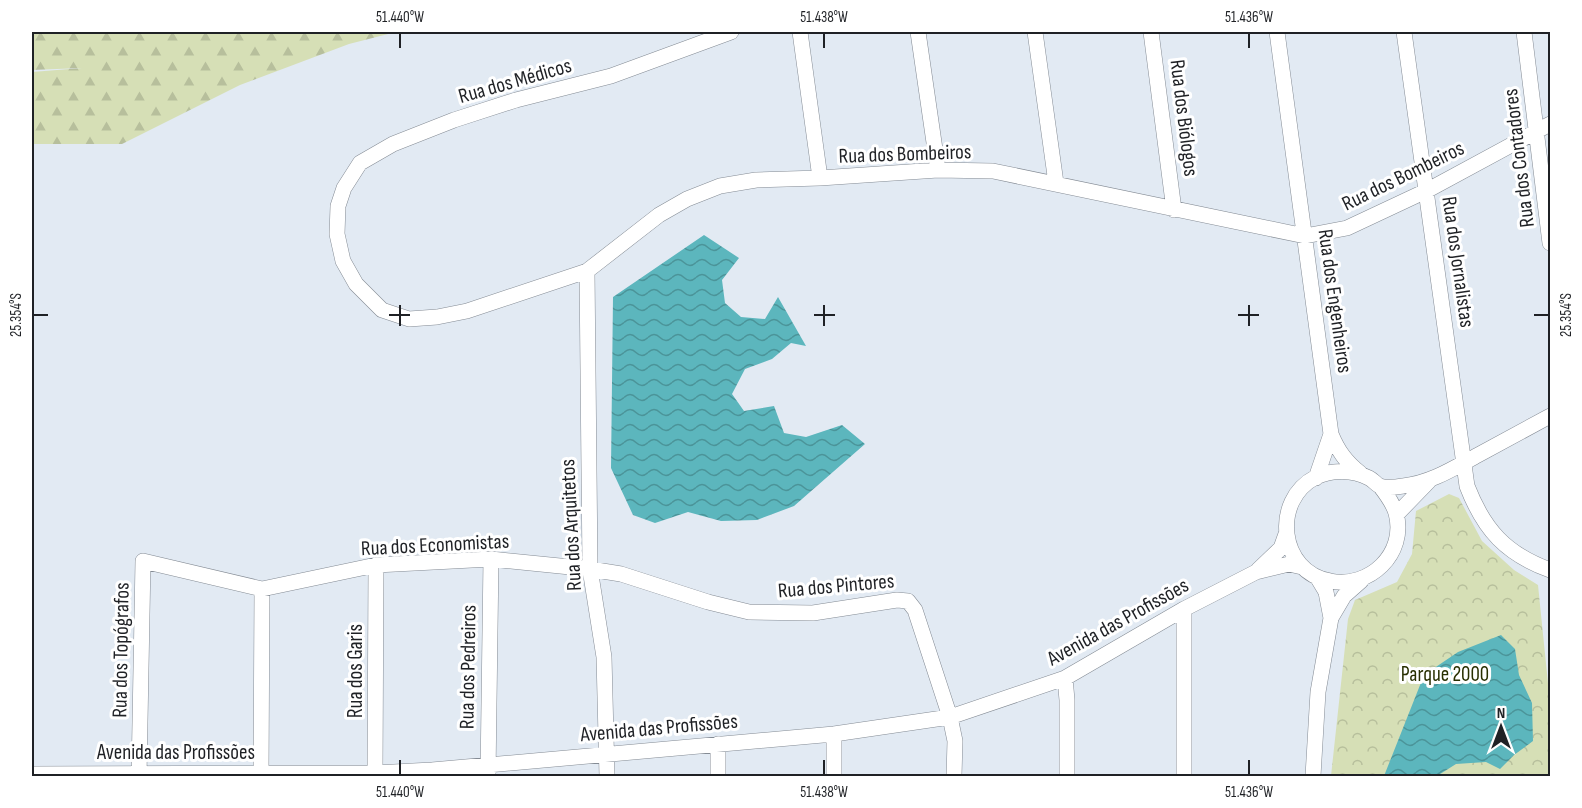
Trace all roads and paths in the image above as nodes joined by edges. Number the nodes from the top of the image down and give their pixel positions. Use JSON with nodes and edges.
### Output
{"nodes":[{"id":1,"x":731,"y":32,"type":"edge"},
{"id":2,"x":800,"y":32,"type":"edge"},
{"id":3,"x":918,"y":32,"type":"edge"},
{"id":4,"x":1035,"y":32,"type":"edge"},
{"id":5,"x":1151,"y":32,"type":"edge"},
{"id":6,"x":1277,"y":32,"type":"edge"},
{"id":7,"x":1404,"y":32,"type":"edge"},
{"id":8,"x":1524,"y":32,"type":"edge"},
{"id":9,"x":1544,"y":127,"type":"edge"},
{"id":10,"x":938,"y":170,"type":"junction"},
{"id":11,"x":820,"y":178,"type":"junction"},
{"id":12,"x":1056,"y":183,"type":"junction"},
{"id":13,"x":1428,"y":190,"type":"junction"},
{"id":14,"x":338,"y":206,"type":"joint"},
{"id":15,"x":1174,"y":210,"type":"junction"},
{"id":16,"x":1305,"y":236,"type":"junction"},
{"id":17,"x":1551,"y":243,"type":"edge"},
{"id":18,"x":587,"y":272,"type":"junction"},
{"id":19,"x":1551,"y":416,"type":"edge"},
{"id":20,"x":1331,"y":434,"type":"junction"},
{"id":21,"x":1464,"y":463,"type":"junction"},
{"id":22,"x":1362,"y":475,"type":"junction"},
{"id":23,"x":1316,"y":477,"type":"junction"},
{"id":24,"x":1429,"y":481,"type":"junction"},
{"id":25,"x":1380,"y":486,"type":"junction"},
{"id":26,"x":1397,"y":514,"type":"junction"},
{"id":27,"x":1286,"y":534,"type":"junction"},
{"id":28,"x":492,"y":559,"type":"junction"},
{"id":29,"x":143,"y":561,"type":"joint"},
{"id":30,"x":376,"y":565,"type":"junction"},
{"id":31,"x":1302,"y":567,"type":"junction"},
{"id":32,"x":590,"y":569,"type":"junction"},
{"id":33,"x":1551,"y":570,"type":"edge"},
{"id":34,"x":1256,"y":572,"type":"junction"},
{"id":35,"x":1317,"y":577,"type":"junction"},
{"id":36,"x":1364,"y":579,"type":"junction"},
{"id":37,"x":262,"y":589,"type":"junction"},
{"id":38,"x":1184,"y":609,"type":"junction"},
{"id":39,"x":1331,"y":618,"type":"junction"},
{"id":40,"x":1065,"y":678,"type":"junction"},
{"id":41,"x":950,"y":717,"type":"junction"},
{"id":42,"x":834,"y":734,"type":"junction"},
{"id":43,"x":718,"y":744,"type":"junction"},
{"id":44,"x":607,"y":753,"type":"junction"},
{"id":45,"x":488,"y":771,"type":"edge"},
{"id":46,"x":32,"y":774,"type":"edge"},
{"id":47,"x":139,"y":775,"type":"edge"},
{"id":48,"x":261,"y":775,"type":"edge"},
{"id":49,"x":375,"y":775,"type":"edge"},
{"id":50,"x":607,"y":777,"type":"edge"},
{"id":51,"x":718,"y":777,"type":"edge"},
{"id":52,"x":834,"y":777,"type":"edge"},
{"id":53,"x":954,"y":777,"type":"edge"},
{"id":54,"x":1067,"y":777,"type":"edge"},
{"id":55,"x":1184,"y":777,"type":"edge"},
{"id":56,"x":1313,"y":777,"type":"edge"}],
"edges":[{"from":1,"to":14,"type":"street","name":"Rua dos Médicos"},
{"from":2,"to":11,"type":"street"},
{"from":3,"to":10,"type":"street"},
{"from":4,"to":12,"type":"street"},
{"from":5,"to":15,"type":"street","name":"Rua dos Biólogos"},
{"from":6,"to":16,"type":"street","name":"Rua dos Engenheiros"},
{"from":7,"to":13,"type":"street","name":"Rua dos Jornalistas"},
{"from":8,"to":9,"type":"street","name":"Rua dos Contadores"},
{"from":9,"to":13,"type":"street","name":"Rua dos Bombeiros"},
{"from":9,"to":17,"type":"street","name":"Rua dos Contadores"},
{"from":10,"to":11,"type":"street","name":"Rua dos Bombeiros"},
{"from":10,"to":12,"type":"street","name":"Rua dos Bombeiros"},
{"from":11,"to":18,"type":"street","name":"Rua dos Bombeiros"},
{"from":12,"to":15,"type":"street","name":"Rua dos Bombeiros"},
{"from":13,"to":16,"type":"street","name":"Rua dos Bombeiros"},
{"from":13,"to":21,"type":"street","name":"Rua dos Jornalistas"},
{"from":14,"to":18,"type":"street","name":"Rua dos Bombeiros"},
{"from":15,"to":16,"type":"street","name":"Rua dos Bombeiros"},
{"from":16,"to":20,"type":"street","name":"Rua dos Engenheiros"},
{"from":18,"to":32,"type":"street","name":"Rua dos Arquitetos"},
{"from":19,"to":21,"type":"street"},
{"from":20,"to":22,"type":"street","name":"Rua dos Engenheiros"},
{"from":20,"to":23,"type":"street","name":"Rua dos Engenheiros"},
{"from":21,"to":24,"type":"street"},
{"from":21,"to":33,"type":"street","name":"Rua dos Jornalistas"},
{"from":22,"to":23,"type":"street"},
{"from":22,"to":25,"type":"street"},
{"from":23,"to":27,"type":"street"},
{"from":24,"to":25,"type":"street"},
{"from":24,"to":26,"type":"street"},
{"from":25,"to":26,"type":"street"},
{"from":26,"to":36,"type":"street"},
{"from":27,"to":31,"type":"street"},
{"from":27,"to":34,"type":"street"},
{"from":28,"to":30,"type":"street","name":"Rua dos Economistas"},
{"from":28,"to":32,"type":"street","name":"Rua dos Economistas"},
{"from":28,"to":45,"type":"street","name":"Rua dos Pedreiros"},
{"from":29,"to":37,"type":"street","name":"Rua dos Economistas"},
{"from":29,"to":47,"type":"street","name":"Rua dos Topógrafos"},
{"from":30,"to":37,"type":"street","name":"Rua dos Economistas"},
{"from":30,"to":49,"type":"street","name":"Rua dos Garis"},
{"from":31,"to":34,"type":"street"},
{"from":31,"to":35,"type":"street"},
{"from":32,"to":41,"type":"street","name":"Rua dos Pintores"},
{"from":32,"to":44,"type":"street","name":"Rua dos Arquitetos"},
{"from":34,"to":38,"type":"street","name":"Avenida das Profissões"},
{"from":35,"to":36,"type":"street"},
{"from":35,"to":39,"type":"street"},
{"from":36,"to":39,"type":"street"},
{"from":37,"to":48,"type":"street"},
{"from":38,"to":40,"type":"street","name":"Avenida das Profissões"},
{"from":38,"to":55,"type":"street"},
{"from":39,"to":56,"type":"street"},
{"from":40,"to":41,"type":"street","name":"Avenida das Profissões"},
{"from":40,"to":54,"type":"street"},
{"from":41,"to":42,"type":"street","name":"Avenida das Profissões"},
{"from":41,"to":53,"type":"street","name":"Rua dos Pintores"},
{"from":42,"to":43,"type":"street","name":"Avenida das Profissões"},
{"from":42,"to":52,"type":"street"},
{"from":43,"to":44,"type":"street","name":"Avenida das Profissões"},
{"from":43,"to":51,"type":"street"},
{"from":44,"to":45,"type":"street","name":"Avenida das Profissões"},
{"from":44,"to":50,"type":"street","name":"Rua dos Arquitetos"},
{"from":45,"to":49,"type":"street","name":"Avenida das Profissões"},
{"from":46,"to":47,"type":"street","name":"Avenida das Profissões"},
{"from":47,"to":48,"type":"street","name":"Avenida das Profissões"},
{"from":48,"to":49,"type":"street","name":"Avenida das Profissões"}]}
